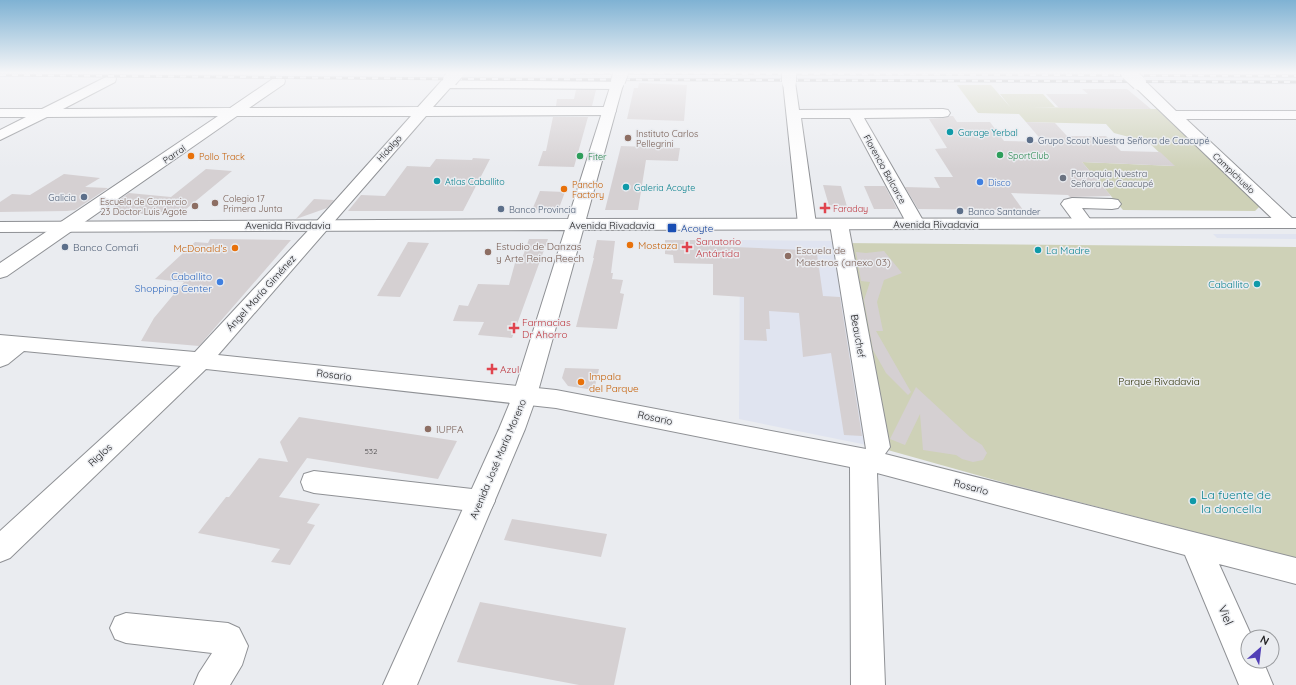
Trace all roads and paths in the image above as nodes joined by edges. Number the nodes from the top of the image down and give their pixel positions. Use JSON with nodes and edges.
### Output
{"nodes":[{"id":1,"x":61,"y":105,"type":"edge"},
{"id":2,"x":244,"y":105,"type":"edge"},
{"id":3,"x":427,"y":105,"type":"edge"},
{"id":4,"x":610,"y":105,"type":"edge"},
{"id":5,"x":792,"y":105,"type":"edge"},
{"id":6,"x":1162,"y":105,"type":"edge"},
{"id":7,"x":422,"y":111,"type":"junction"},
{"id":8,"x":608,"y":111,"type":"junction"},
{"id":9,"x":234,"y":112,"type":"junction"},
{"id":10,"x":0,"y":113,"type":"edge"},
{"id":11,"x":44,"y":114,"type":"junction"},
{"id":12,"x":793,"y":114,"type":"junction"},
{"id":13,"x":855,"y":114,"type":"junction"},
{"id":14,"x":943,"y":114,"type":"dead end"},
{"id":15,"x":1172,"y":115,"type":"junction"},
{"id":16,"x":1296,"y":115,"type":"edge"},
{"id":17,"x":0,"y":136,"type":"edge"},
{"id":18,"x":1112,"y":204,"type":"dead end"},
{"id":19,"x":1084,"y":223,"type":"junction"},
{"id":20,"x":1292,"y":223,"type":"edge"},
{"id":21,"x":807,"y":224,"type":"junction"},
{"id":22,"x":839,"y":224,"type":"junction"},
{"id":23,"x":916,"y":224,"type":"junction"},
{"id":24,"x":323,"y":225,"type":"junction"},
{"id":25,"x":576,"y":225,"type":"junction"},
{"id":26,"x":0,"y":227,"type":"edge"},
{"id":27,"x":68,"y":227,"type":"junction"},
{"id":28,"x":0,"y":272,"type":"edge"},
{"id":29,"x":10,"y":343,"type":"edge"},
{"id":30,"x":0,"y":359,"type":"edge"},
{"id":31,"x":200,"y":361,"type":"junction"},
{"id":32,"x":525,"y":395,"type":"junction"},
{"id":33,"x":870,"y":453,"type":"junction"},
{"id":34,"x":314,"y":482,"type":"dead end"},
{"id":35,"x":481,"y":501,"type":"junction"},
{"id":36,"x":1196,"y":546,"type":"junction"},
{"id":37,"x":0,"y":549,"type":"edge"},
{"id":38,"x":1296,"y":571,"type":"edge"},
{"id":39,"x":126,"y":628,"type":"dead end"},
{"id":40,"x":211,"y":685,"type":"edge"},
{"id":41,"x":400,"y":685,"type":"edge"},
{"id":42,"x":868,"y":685,"type":"edge"},
{"id":43,"x":1256,"y":685,"type":"edge"}],
"edges":[{"from":1,"to":11,"type":"street"},
{"from":2,"to":9,"type":"street","name":"Parral"},
{"from":3,"to":7,"type":"street","name":"Hidalgo"},
{"from":4,"to":8,"type":"street","name":"Avenida José María Moreno"},
{"from":5,"to":12,"type":"street"},
{"from":6,"to":15,"type":"street","name":"Campichuelo"},
{"from":7,"to":8,"type":"street"},
{"from":7,"to":9,"type":"street"},
{"from":7,"to":24,"type":"street","name":"Hidalgo"},
{"from":8,"to":25,"type":"street","name":"Avenida José María Moreno"},
{"from":9,"to":11,"type":"street"},
{"from":9,"to":27,"type":"street","name":"Parral"},
{"from":10,"to":11,"type":"street"},
{"from":11,"to":17,"type":"street"},
{"from":12,"to":13,"type":"street"},
{"from":12,"to":21,"type":"street"},
{"from":13,"to":14,"type":"street"},
{"from":13,"to":23,"type":"street","name":"Florencio Balcarce"},
{"from":15,"to":16,"type":"street"},
{"from":15,"to":20,"type":"street","name":"Campichuelo"},
{"from":18,"to":19,"type":"street"},
{"from":19,"to":20,"type":"street","name":"Avenida Rivadavia"},
{"from":19,"to":23,"type":"street","name":"Avenida Rivadavia"},
{"from":21,"to":22,"type":"street","name":"Avenida Rivadavia"},
{"from":21,"to":25,"type":"street","name":"Avenida Rivadavia"},
{"from":22,"to":23,"type":"street","name":"Avenida Rivadavia"},
{"from":22,"to":33,"type":"street","name":"Beauchef"},
{"from":24,"to":25,"type":"street","name":"Avenida Rivadavia"},
{"from":24,"to":27,"type":"street","name":"Avenida Rivadavia"},
{"from":24,"to":31,"type":"street","name":"Ángel María Giménez"},
{"from":25,"to":32,"type":"street","name":"Avenida José María Moreno"},
{"from":26,"to":27,"type":"street","name":"Avenida Rivadavia"},
{"from":27,"to":28,"type":"street","name":"Parral"},
{"from":29,"to":30,"type":"street"},
{"from":29,"to":31,"type":"street","name":"Rosario"},
{"from":31,"to":32,"type":"street","name":"Rosario"},
{"from":31,"to":37,"type":"street","name":"Riglos"},
{"from":32,"to":33,"type":"street","name":"Rosario"},
{"from":32,"to":35,"type":"street","name":"Avenida José María Moreno"},
{"from":33,"to":36,"type":"street","name":"Rosario"},
{"from":33,"to":42,"type":"street","name":"Beauchef"},
{"from":34,"to":35,"type":"street"},
{"from":35,"to":41,"type":"street","name":"Avenida José María Moreno"},
{"from":36,"to":38,"type":"street","name":"Rosario"},
{"from":36,"to":43,"type":"street","name":"Viel"},
{"from":39,"to":40,"type":"street"}]}
